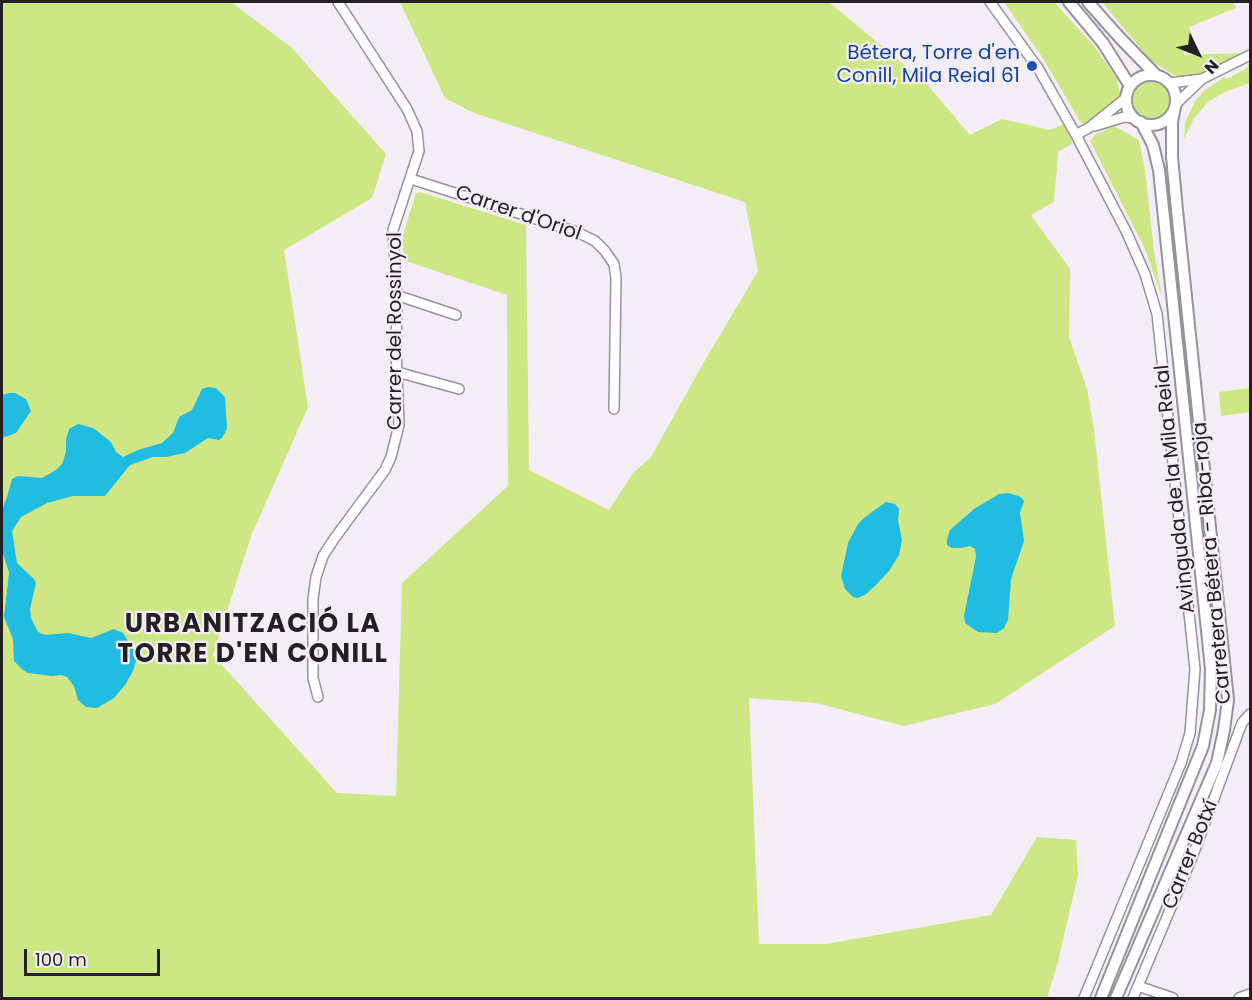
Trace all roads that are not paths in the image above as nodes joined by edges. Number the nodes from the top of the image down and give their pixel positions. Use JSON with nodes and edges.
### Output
{"nodes":[{"id":1,"x":338,"y":2,"type":"edge"},
{"id":2,"x":990,"y":2,"type":"edge"},
{"id":3,"x":1069,"y":2,"type":"edge"},
{"id":4,"x":1088,"y":2,"type":"edge"},
{"id":5,"x":1251,"y":56,"type":"edge"},
{"id":6,"x":1156,"y":75,"type":"junction"},
{"id":7,"x":1202,"y":79,"type":"junction"},
{"id":8,"x":1170,"y":83,"type":"junction"},
{"id":9,"x":1130,"y":86,"type":"junction"},
{"id":10,"x":1126,"y":98,"type":"junction"},
{"id":11,"x":1176,"y":106,"type":"junction"},
{"id":12,"x":1137,"y":120,"type":"junction"},
{"id":13,"x":1090,"y":127,"type":"junction"},
{"id":14,"x":1076,"y":135,"type":"junction"},
{"id":15,"x":411,"y":179,"type":"junction"},
{"id":16,"x":396,"y":296,"type":"junction"},
{"id":17,"x":456,"y":315,"type":"dead end"},
{"id":18,"x":397,"y":372,"type":"junction"},
{"id":19,"x":459,"y":389,"type":"dead end"},
{"id":20,"x":614,"y":409,"type":"dead end"},
{"id":21,"x":318,"y":697,"type":"dead end"},
{"id":22,"x":1251,"y":714,"type":"edge"},
{"id":23,"x":1138,"y":986,"type":"junction"},
{"id":24,"x":1251,"y":994,"type":"edge"},
{"id":25,"x":1084,"y":999,"type":"edge"},
{"id":26,"x":1101,"y":999,"type":"edge"},
{"id":27,"x":1116,"y":999,"type":"edge"},
{"id":28,"x":1133,"y":999,"type":"edge"},
{"id":29,"x":1173,"y":999,"type":"edge"},
{"id":30,"x":1239,"y":999,"type":"edge"}],
"edges":[{"from":1,"to":15,"type":"street","name":"Carrer del Rossinyol"},
{"from":2,"to":14,"type":"street","name":"Avinguda de la Mila Reial"},
{"from":3,"to":9,"type":"main road"},
{"from":4,"to":6,"type":"main road"},
{"from":5,"to":7,"type":"street"},
{"from":6,"to":8,"type":"main road"},
{"from":6,"to":9,"type":"main road"},
{"from":7,"to":8,"type":"street"},
{"from":7,"to":11,"type":"street"},
{"from":8,"to":11,"type":"main road"},
{"from":9,"to":10,"type":"main road"},
{"from":10,"to":12,"type":"main road"},
{"from":10,"to":13,"type":"street"},
{"from":11,"to":12,"type":"main road"},
{"from":11,"to":27,"type":"main road","name":"Carretera Bétera - Riba-roja"},
{"from":12,"to":13,"type":"street"},
{"from":12,"to":26,"type":"main road","name":"Carretera Bétera - Riba-roja"},
{"from":13,"to":14,"type":"street"},
{"from":14,"to":25,"type":"street","name":"Avinguda de la Mila Reial"},
{"from":15,"to":16,"type":"street","name":"Carrer del Rossinyol"},
{"from":15,"to":20,"type":"street","name":"Carrer d'Oriol"},
{"from":16,"to":17,"type":"street"},
{"from":16,"to":18,"type":"street","name":"Carrer del Rossinyol"},
{"from":18,"to":19,"type":"street"},
{"from":18,"to":21,"type":"street","name":"Carrer del Rossinyol"},
{"from":22,"to":23,"type":"street","name":"Carrer Botxí"},
{"from":23,"to":28,"type":"street","name":"Carrer Botxí"},
{"from":23,"to":29,"type":"street"},
{"from":24,"to":30,"type":"street"}]}
